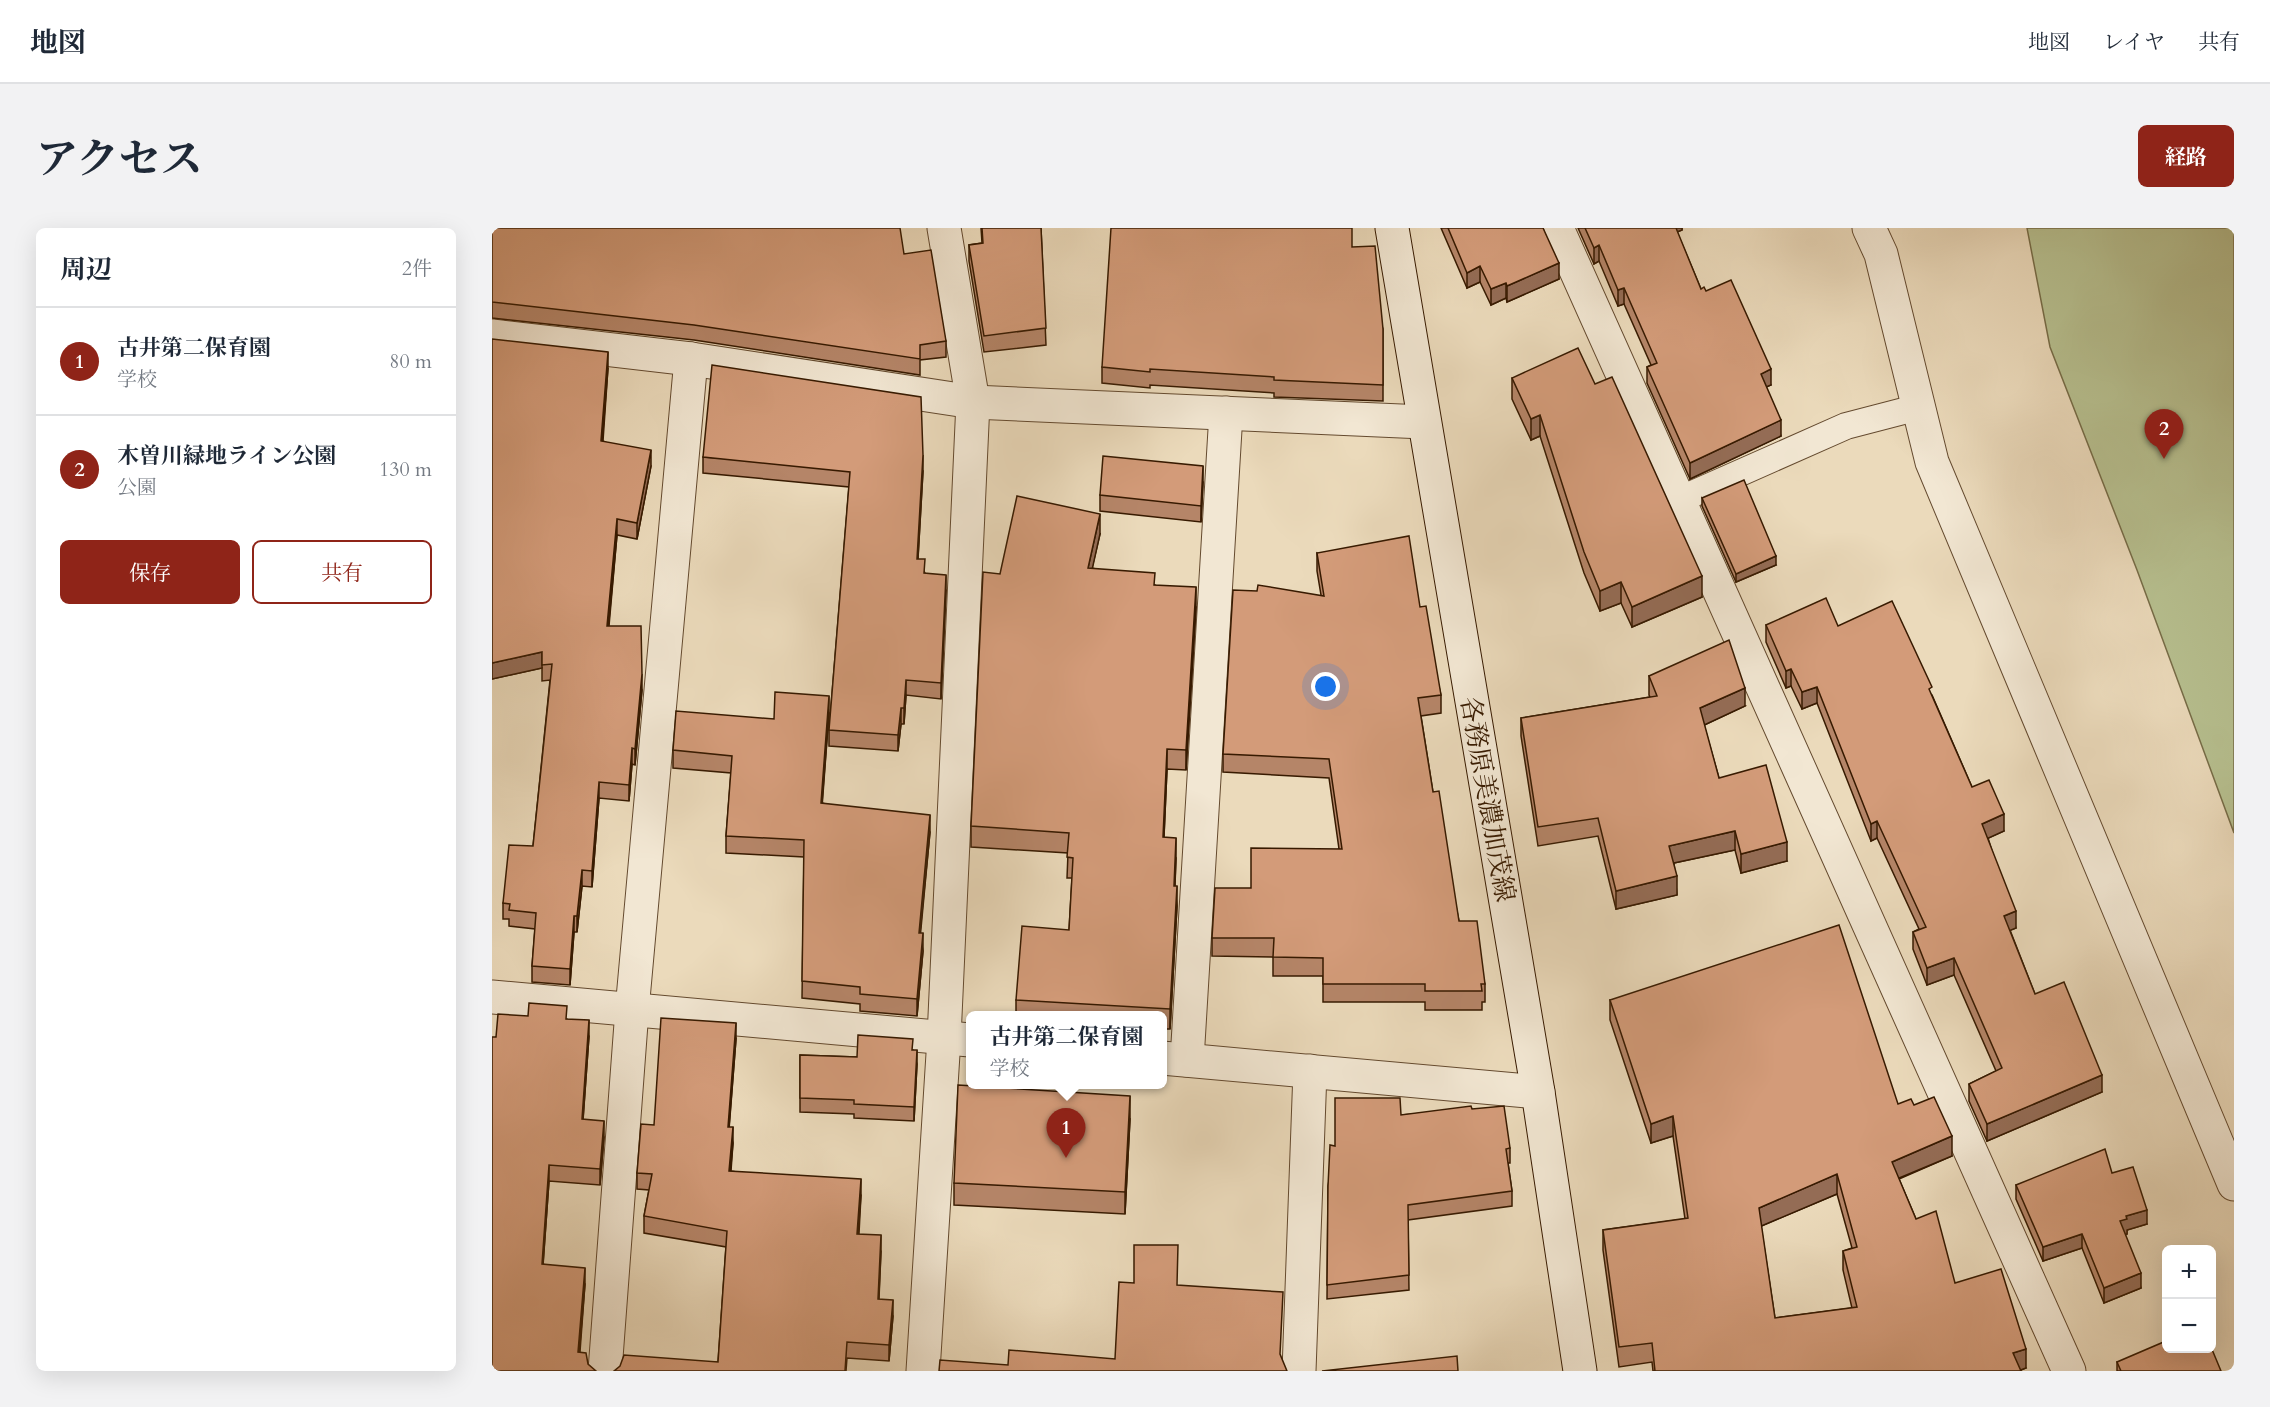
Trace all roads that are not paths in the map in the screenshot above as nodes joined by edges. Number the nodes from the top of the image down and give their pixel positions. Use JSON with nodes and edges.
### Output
{"nodes":[{"id":1,"x":944,"y":228,"type":"edge"},
{"id":2,"x":1392,"y":228,"type":"edge"},
{"id":3,"x":1557,"y":228,"type":"edge"},
{"id":4,"x":1869,"y":228,"type":"edge"},
{"id":5,"x":492,"y":336,"type":"edge"},
{"id":6,"x":691,"y":359,"type":"junction"},
{"id":7,"x":973,"y":402,"type":"junction"},
{"id":8,"x":1919,"y":407,"type":"junction"},
{"id":9,"x":1226,"y":413,"type":"junction"},
{"id":10,"x":1424,"y":422,"type":"junction"},
{"id":11,"x":1679,"y":500,"type":"junction"},
{"id":12,"x":492,"y":997,"type":"edge"},
{"id":13,"x":632,"y":1010,"type":"junction"},
{"id":14,"x":957,"y":1039,"type":"edge"},
{"id":15,"x":1175,"y":1059,"type":"edge"},
{"id":16,"x":1310,"y":1071,"type":"junction"},
{"id":17,"x":1538,"y":1092,"type":"junction"},
{"id":18,"x":2234,"y":1184,"type":"edge"},
{"id":19,"x":605,"y":1371,"type":"edge"},
{"id":20,"x":923,"y":1371,"type":"edge"},
{"id":21,"x":1299,"y":1371,"type":"edge"},
{"id":22,"x":1580,"y":1371,"type":"edge"},
{"id":23,"x":2068,"y":1371,"type":"edge"}],
"edges":[{"from":1,"to":7,"type":"street"},
{"from":2,"to":10,"type":"street","name":"各務原美濃加茂線"},
{"from":3,"to":11,"type":"street"},
{"from":4,"to":8,"type":"street"},
{"from":5,"to":6,"type":"street"},
{"from":6,"to":7,"type":"street"},
{"from":6,"to":13,"type":"street"},
{"from":7,"to":9,"type":"street"},
{"from":7,"to":14,"type":"street"},
{"from":8,"to":11,"type":"lane"},
{"from":8,"to":18,"type":"street"},
{"from":9,"to":10,"type":"street"},
{"from":9,"to":15,"type":"street"},
{"from":10,"to":17,"type":"street","name":"各務原美濃加茂線"},
{"from":11,"to":23,"type":"street"},
{"from":12,"to":13,"type":"street"},
{"from":13,"to":14,"type":"street"},
{"from":13,"to":19,"type":"street"},
{"from":14,"to":20,"type":"street"},
{"from":15,"to":16,"type":"street"},
{"from":16,"to":17,"type":"street"},
{"from":16,"to":21,"type":"street"},
{"from":17,"to":22,"type":"street","name":"各務原美濃加茂線"}]}
